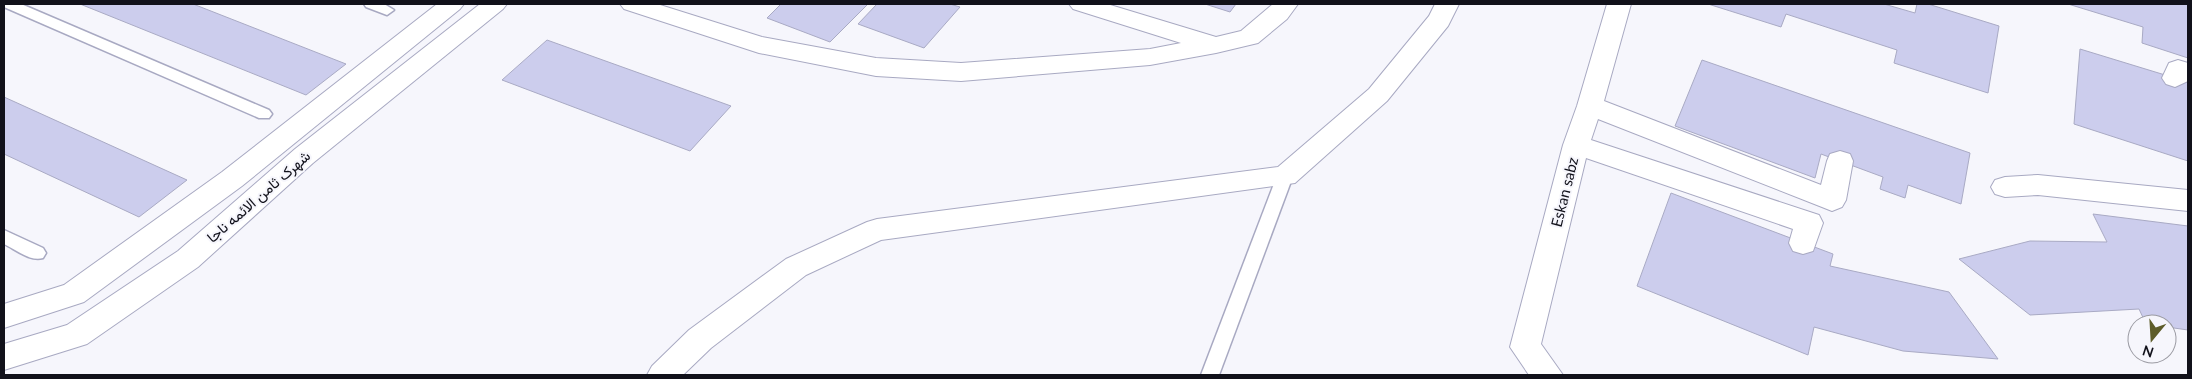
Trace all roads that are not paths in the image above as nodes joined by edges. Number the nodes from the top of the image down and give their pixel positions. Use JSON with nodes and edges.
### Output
{"nodes":[{"id":1,"x":9,"y":4,"type":"edge"},
{"id":2,"x":371,"y":4,"type":"edge"},
{"id":3,"x":452,"y":4,"type":"edge"},
{"id":4,"x":495,"y":4,"type":"edge"},
{"id":5,"x":632,"y":4,"type":"edge"},
{"id":6,"x":1081,"y":4,"type":"edge"},
{"id":7,"x":1286,"y":4,"type":"edge"},
{"id":8,"x":1447,"y":4,"type":"edge"},
{"id":9,"x":1619,"y":4,"type":"edge"},
{"id":10,"x":387,"y":10,"type":"dead end"},
{"id":11,"x":1216,"y":46,"type":"junction"},
{"id":12,"x":1590,"y":106,"type":"junction"},
{"id":13,"x":264,"y":114,"type":"dead end"},
{"id":14,"x":1576,"y":145,"type":"junction"},
{"id":15,"x":256,"y":160,"type":"junction"},
{"id":16,"x":1840,"y":161,"type":"dead end"},
{"id":17,"x":287,"y":171,"type":"junction"},
{"id":18,"x":1285,"y":176,"type":"junction"},
{"id":19,"x":2005,"y":187,"type":"dead end"},
{"id":20,"x":2188,"y":201,"type":"edge"},
{"id":21,"x":4,"y":236,"type":"edge"},
{"id":22,"x":1803,"y":243,"type":"dead end"},
{"id":23,"x":37,"y":253,"type":"dead end"},
{"id":24,"x":4,"y":316,"type":"edge"},
{"id":25,"x":4,"y":357,"type":"edge"},
{"id":26,"x":663,"y":375,"type":"edge"},
{"id":27,"x":1210,"y":375,"type":"edge"},
{"id":28,"x":1547,"y":375,"type":"edge"}],
"edges":[{"from":1,"to":13,"type":"lane"},
{"from":2,"to":10,"type":"lane"},
{"from":3,"to":15,"type":"street","name":"شهرک ثامن الائمه ناجا"},
{"from":4,"to":17,"type":"street","name":"شهرک ثامن الائمه ناجا"},
{"from":5,"to":11,"type":"street"},
{"from":6,"to":11,"type":"street"},
{"from":7,"to":11,"type":"street"},
{"from":8,"to":18,"type":"street"},
{"from":9,"to":12,"type":"street","name":"Eskan sabz"},
{"from":12,"to":14,"type":"street","name":"Eskan sabz"},
{"from":12,"to":16,"type":"street"},
{"from":14,"to":22,"type":"street"},
{"from":14,"to":28,"type":"street","name":"Eskan sabz"},
{"from":15,"to":17,"type":"street"},
{"from":15,"to":24,"type":"street","name":"شهرک ثامن الائمه ناجا"},
{"from":17,"to":25,"type":"street","name":"شهرک ثامن الائمه ناجا"},
{"from":18,"to":26,"type":"street"},
{"from":18,"to":27,"type":"lane"},
{"from":19,"to":20,"type":"street"},
{"from":21,"to":23,"type":"lane"}]}
